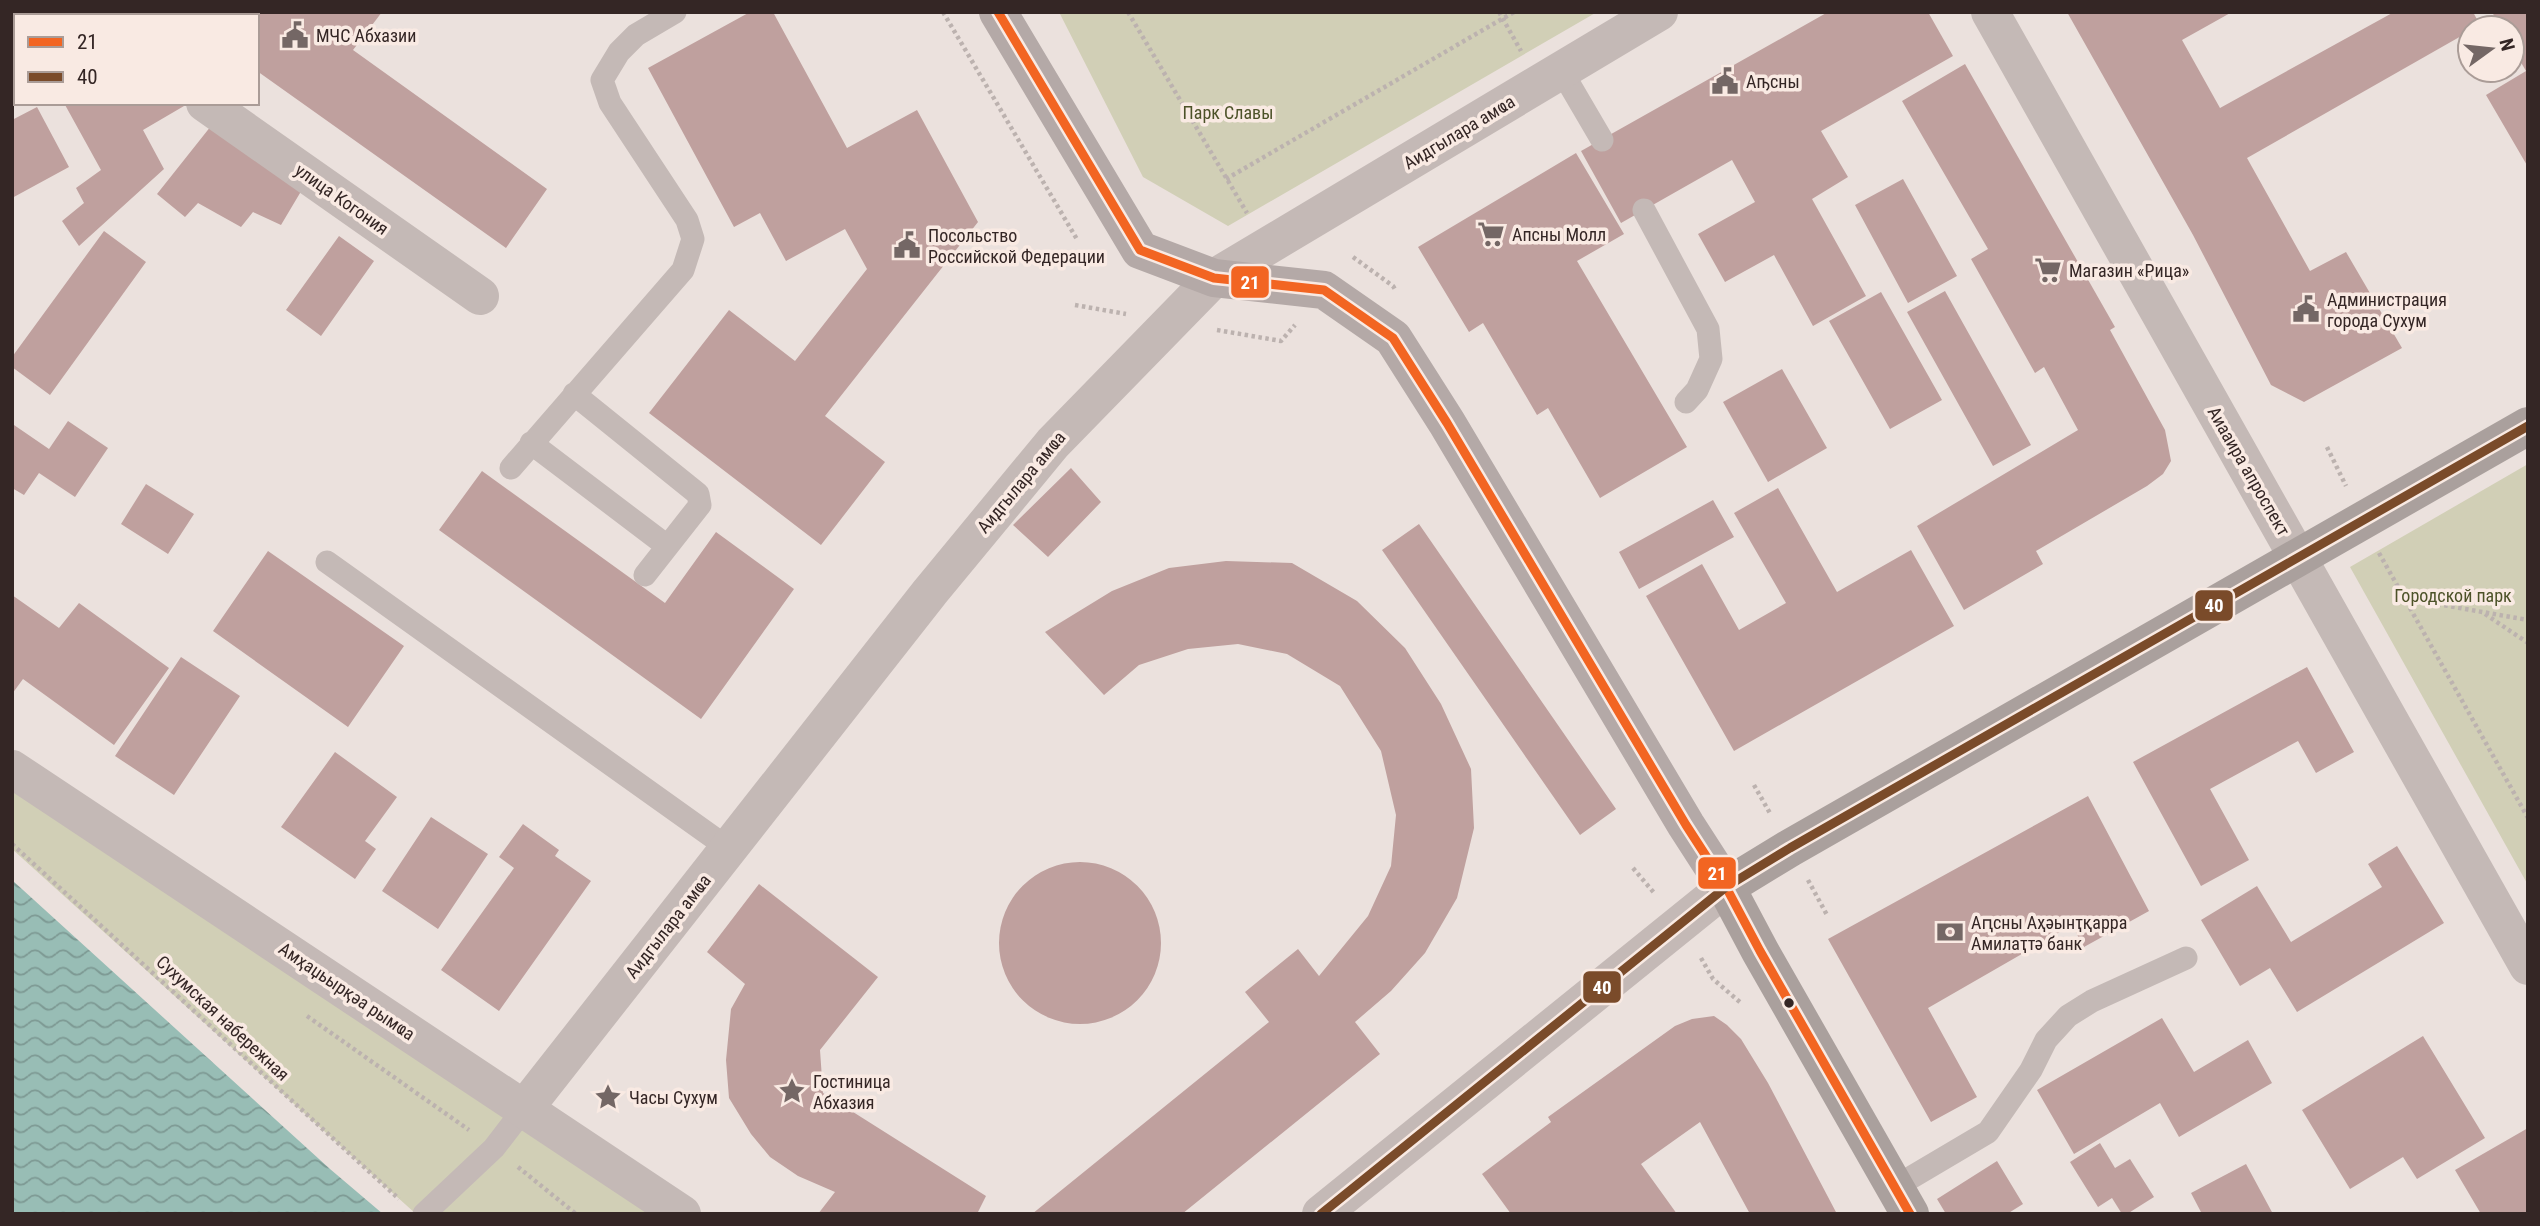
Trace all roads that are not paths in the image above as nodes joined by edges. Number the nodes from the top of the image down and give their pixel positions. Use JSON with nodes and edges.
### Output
{"nodes":[{"id":1,"x":675,"y":12,"type":"edge"},
{"id":2,"x":998,"y":12,"type":"edge"},
{"id":3,"x":1659,"y":12,"type":"edge"},
{"id":4,"x":1990,"y":12,"type":"edge"},
{"id":5,"x":1562,"y":71,"type":"junction"},
{"id":6,"x":208,"y":105,"type":"edge"},
{"id":7,"x":1602,"y":140,"type":"dead end"},
{"id":8,"x":1644,"y":210,"type":"dead end"},
{"id":9,"x":1214,"y":278,"type":"junction"},
{"id":10,"x":480,"y":296,"type":"dead end"},
{"id":11,"x":574,"y":394,"type":"junction"},
{"id":12,"x":1686,"y":402,"type":"dead end"},
{"id":13,"x":2528,"y":426,"type":"edge"},
{"id":14,"x":531,"y":443,"type":"junction"},
{"id":15,"x":511,"y":468,"type":"dead end"},
{"id":16,"x":667,"y":546,"type":"junction"},
{"id":17,"x":2298,"y":558,"type":"junction"},
{"id":18,"x":327,"y":562,"type":"dead end"},
{"id":19,"x":645,"y":575,"type":"dead end"},
{"id":20,"x":12,"y":769,"type":"edge"},
{"id":21,"x":729,"y":848,"type":"junction"},
{"id":22,"x":1726,"y":887,"type":"junction"},
{"id":23,"x":2186,"y":958,"type":"dead end"},
{"id":24,"x":2528,"y":966,"type":"edge"},
{"id":25,"x":524,"y":1109,"type":"junction"},
{"id":26,"x":1903,"y":1200,"type":"edge"},
{"id":27,"x":415,"y":1209,"type":"edge"},
{"id":28,"x":681,"y":1214,"type":"edge"},
{"id":29,"x":1321,"y":1214,"type":"edge"}],
"edges":[{"from":1,"to":11,"type":"lane"},
{"from":2,"to":9,"type":"main road"},
{"from":3,"to":5,"type":"street","name":"Аидгылара амҩа"},
{"from":4,"to":17,"type":"street","name":"Аиааира апроспект"},
{"from":5,"to":7,"type":"lane"},
{"from":5,"to":9,"type":"street","name":"Аидгылара амҩа"},
{"from":6,"to":10,"type":"street","name":"улица Когония"},
{"from":8,"to":12,"type":"lane"},
{"from":9,"to":21,"type":"street","name":"Аидгылара амҩа"},
{"from":9,"to":22,"type":"main road"},
{"from":11,"to":14,"type":"lane"},
{"from":11,"to":16,"type":"lane"},
{"from":13,"to":17,"type":"highway"},
{"from":14,"to":15,"type":"lane"},
{"from":14,"to":16,"type":"lane"},
{"from":16,"to":19,"type":"lane"},
{"from":17,"to":22,"type":"highway"},
{"from":17,"to":24,"type":"street","name":"Аиааира апроспект"},
{"from":18,"to":21,"type":"lane"},
{"from":20,"to":25,"type":"street","name":"Амҳаџьырқәа рымҩа"},
{"from":21,"to":25,"type":"street","name":"Аидгылара амҩа"},
{"from":22,"to":26,"type":"highway"},
{"from":22,"to":29,"type":"street"},
{"from":23,"to":26,"type":"lane"},
{"from":25,"to":27,"type":"lane"},
{"from":25,"to":28,"type":"street","name":"Амҳаџьырқәа рымҩа"}]}
